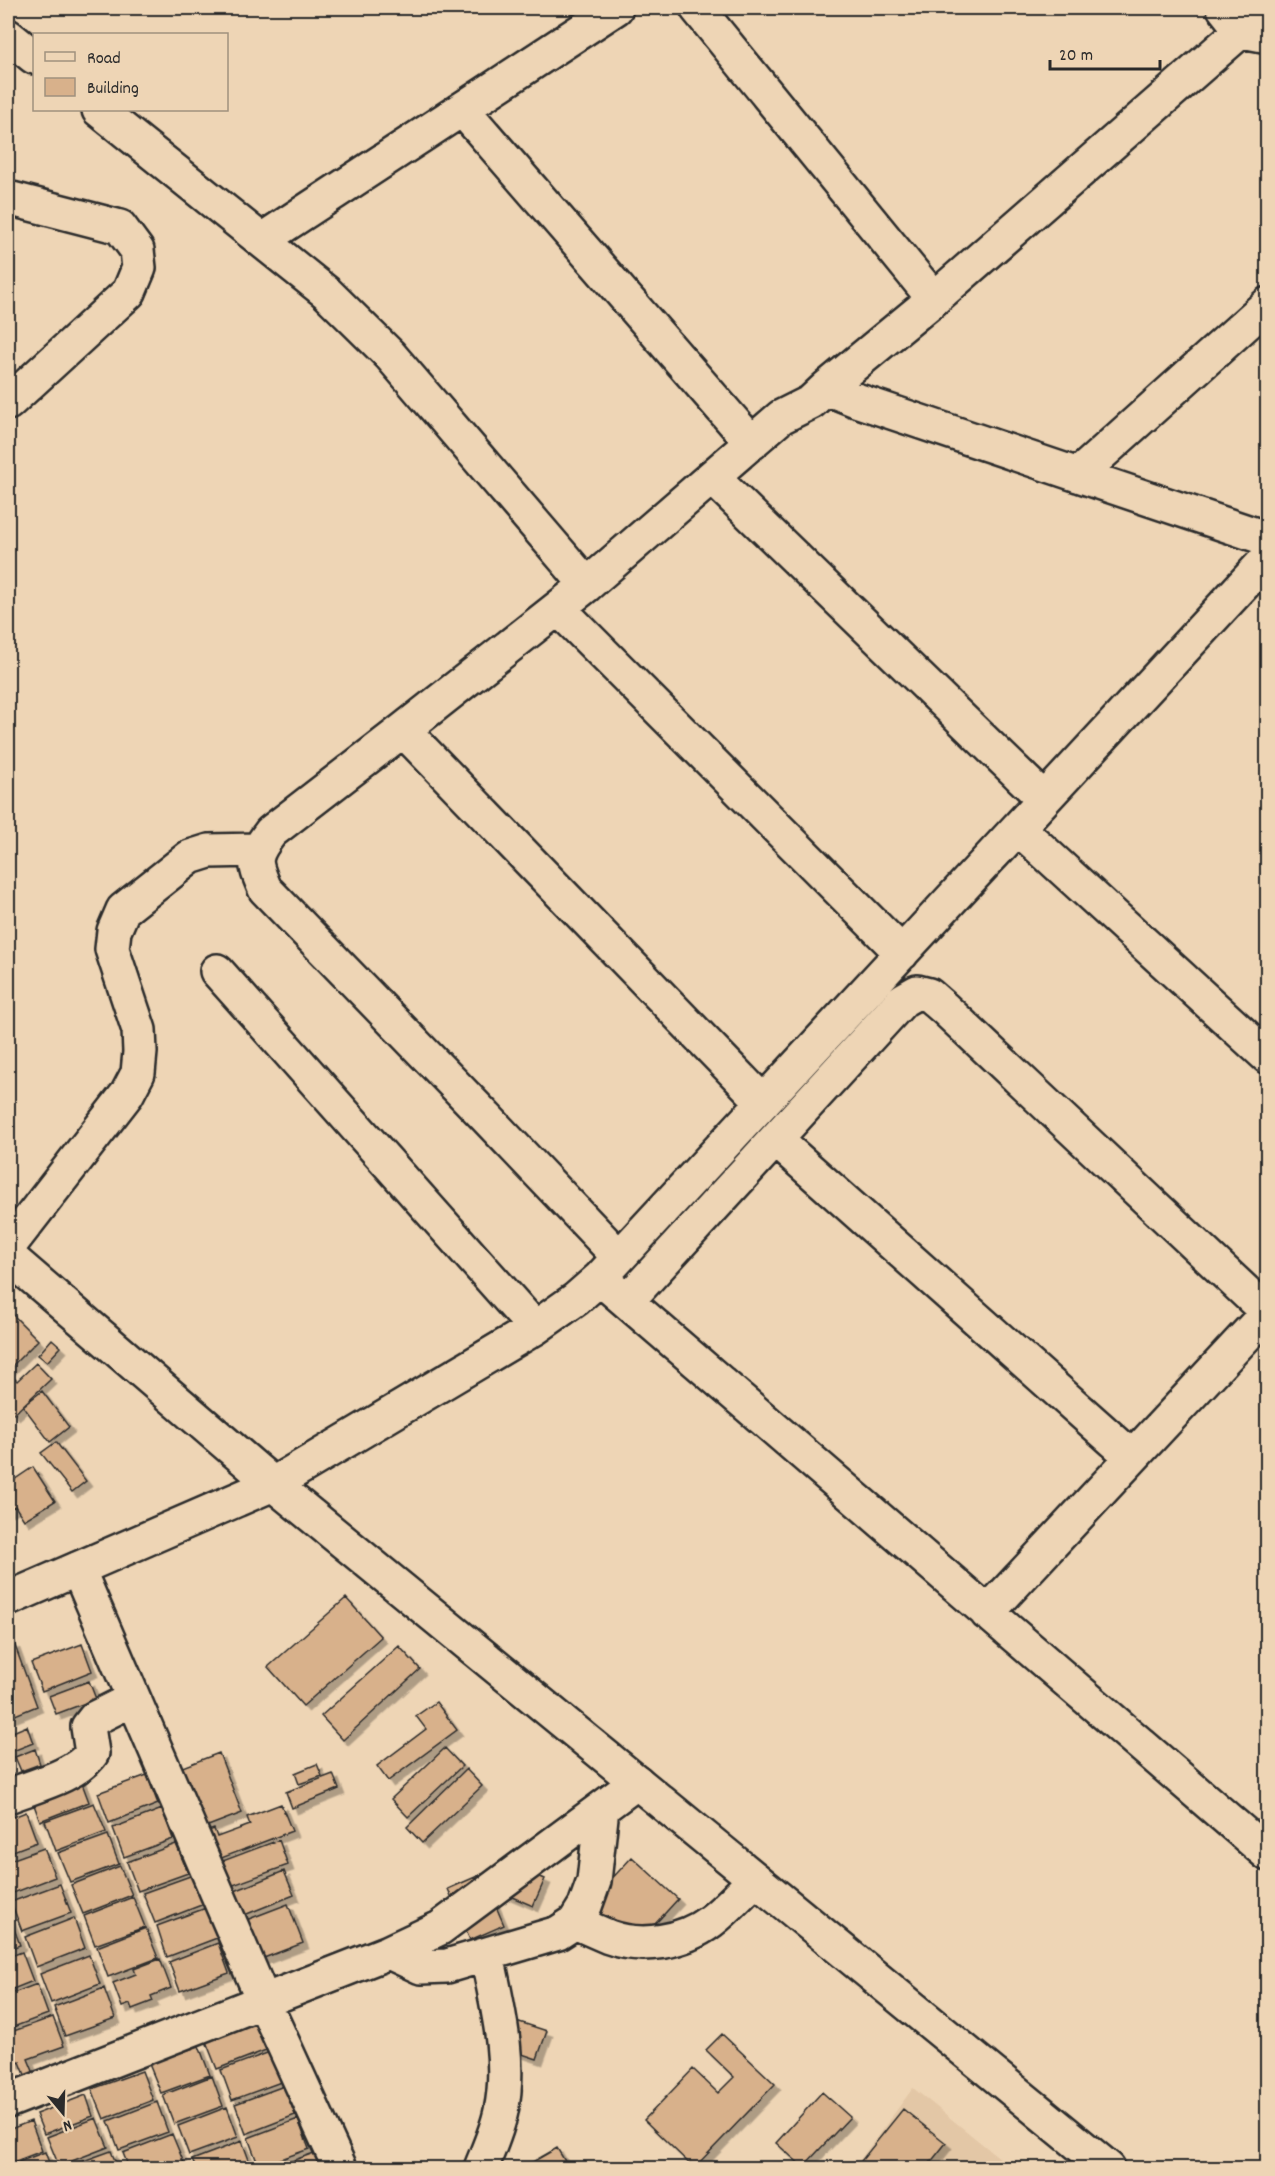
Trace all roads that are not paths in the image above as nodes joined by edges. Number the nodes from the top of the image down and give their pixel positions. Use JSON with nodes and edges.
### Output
{"nodes":[{"id":1,"x":616,"y":8,"type":"edge"},
{"id":2,"x":697,"y":8,"type":"edge"},
{"id":3,"x":1267,"y":8,"type":"edge"},
{"id":4,"x":1244,"y":25,"type":"edge"},
{"id":5,"x":8,"y":36,"type":"edge"},
{"id":6,"x":33,"y":56,"type":"edge"},
{"id":7,"x":462,"y":109,"type":"junction"},
{"id":8,"x":100,"y":111,"type":"edge"},
{"id":9,"x":8,"y":198,"type":"edge"},
{"id":10,"x":262,"y":240,"type":"junction"},
{"id":11,"x":934,"y":299,"type":"junction"},
{"id":12,"x":1268,"y":304,"type":"edge"},
{"id":13,"x":826,"y":388,"type":"junction"},
{"id":14,"x":8,"y":403,"type":"edge"},
{"id":15,"x":752,"y":443,"type":"junction"},
{"id":16,"x":1078,"y":476,"type":"junction"},
{"id":17,"x":712,"y":477,"type":"junction"},
{"id":18,"x":1268,"y":539,"type":"edge"},
{"id":19,"x":1268,"y":558,"type":"edge"},
{"id":20,"x":587,"y":585,"type":"junction"},
{"id":21,"x":558,"y":608,"type":"junction"},
{"id":22,"x":403,"y":730,"type":"junction"},
{"id":23,"x":1044,"y":799,"type":"junction"},
{"id":24,"x":1018,"y":828,"type":"junction"},
{"id":25,"x":257,"y":850,"type":"junction"},
{"id":26,"x":902,"y":953,"type":"junction"},
{"id":27,"x":217,"y":971,"type":"dead end"},
{"id":28,"x":1268,"y":1057,"type":"edge"},
{"id":29,"x":763,"y":1102,"type":"junction"},
{"id":30,"x":776,"y":1140,"type":"junction"},
{"id":31,"x":8,"y":1247,"type":"edge"},
{"id":32,"x":8,"y":1256,"type":"edge"},
{"id":33,"x":609,"y":1268,"type":"junction"},
{"id":34,"x":627,"y":1301,"type":"junction"},
{"id":35,"x":1267,"y":1312,"type":"edge"},
{"id":36,"x":535,"y":1328,"type":"junction"},
{"id":37,"x":1132,"y":1457,"type":"junction"},
{"id":38,"x":273,"y":1484,"type":"junction"},
{"id":39,"x":78,"y":1569,"type":"junction"},
{"id":40,"x":8,"y":1599,"type":"edge"},
{"id":41,"x":987,"y":1613,"type":"junction"},
{"id":42,"x":133,"y":1699,"type":"junction"},
{"id":43,"x":637,"y":1782,"type":"junction"},
{"id":44,"x":8,"y":1796,"type":"edge"},
{"id":45,"x":602,"y":1808,"type":"junction"},
{"id":46,"x":1268,"y":1854,"type":"edge"},
{"id":47,"x":755,"y":1880,"type":"junction"},
{"id":48,"x":575,"y":1922,"type":"junction"},
{"id":49,"x":389,"y":1952,"type":"junction"},
{"id":50,"x":487,"y":1955,"type":"junction"},
{"id":51,"x":264,"y":2002,"type":"junction"},
{"id":52,"x":8,"y":2101,"type":"edge"},
{"id":53,"x":340,"y":2169,"type":"edge"},
{"id":54,"x":481,"y":2169,"type":"edge"},
{"id":55,"x":1108,"y":2169,"type":"edge"}],
"edges":[{"from":1,"to":7,"type":"street"},
{"from":2,"to":11,"type":"street"},
{"from":3,"to":4,"type":"street"},
{"from":4,"to":11,"type":"street"},
{"from":5,"to":6,"type":"street"},
{"from":7,"to":10,"type":"street"},
{"from":7,"to":15,"type":"street"},
{"from":8,"to":10,"type":"street"},
{"from":9,"to":14,"type":"street"},
{"from":10,"to":20,"type":"street"},
{"from":11,"to":13,"type":"street"},
{"from":12,"to":16,"type":"street"},
{"from":13,"to":15,"type":"street"},
{"from":13,"to":16,"type":"street"},
{"from":15,"to":17,"type":"street"},
{"from":16,"to":18,"type":"street"},
{"from":17,"to":20,"type":"street"},
{"from":17,"to":23,"type":"street"},
{"from":19,"to":23,"type":"street"},
{"from":20,"to":21,"type":"street"},
{"from":21,"to":22,"type":"street"},
{"from":21,"to":26,"type":"street"},
{"from":22,"to":25,"type":"street"},
{"from":22,"to":29,"type":"street"},
{"from":23,"to":24,"type":"street"},
{"from":24,"to":26,"type":"street"},
{"from":24,"to":28,"type":"street"},
{"from":25,"to":31,"type":"street"},
{"from":25,"to":33,"type":"street"},
{"from":26,"to":29,"type":"street"},
{"from":27,"to":36,"type":"street"},
{"from":29,"to":33,"type":"street"},
{"from":30,"to":34,"type":"street"},
{"from":30,"to":35,"type":"street"},
{"from":30,"to":37,"type":"street"},
{"from":32,"to":38,"type":"street"},
{"from":33,"to":34,"type":"street"},
{"from":33,"to":36,"type":"street"},
{"from":34,"to":41,"type":"street"},
{"from":35,"to":37,"type":"street"},
{"from":36,"to":38,"type":"street"},
{"from":37,"to":41,"type":"street"},
{"from":38,"to":39,"type":"street"},
{"from":38,"to":43,"type":"street"},
{"from":39,"to":40,"type":"street"},
{"from":39,"to":42,"type":"street"},
{"from":41,"to":46,"type":"street"},
{"from":42,"to":44,"type":"street"},
{"from":42,"to":51,"type":"street"},
{"from":43,"to":45,"type":"street"},
{"from":43,"to":47,"type":"street"},
{"from":45,"to":48,"type":"street"},
{"from":45,"to":49,"type":"street"},
{"from":47,"to":48,"type":"street"},
{"from":47,"to":55,"type":"street"},
{"from":48,"to":50,"type":"street"},
{"from":49,"to":50,"type":"street"},
{"from":49,"to":51,"type":"street"},
{"from":50,"to":54,"type":"street"},
{"from":51,"to":52,"type":"street"},
{"from":51,"to":53,"type":"street"}]}
